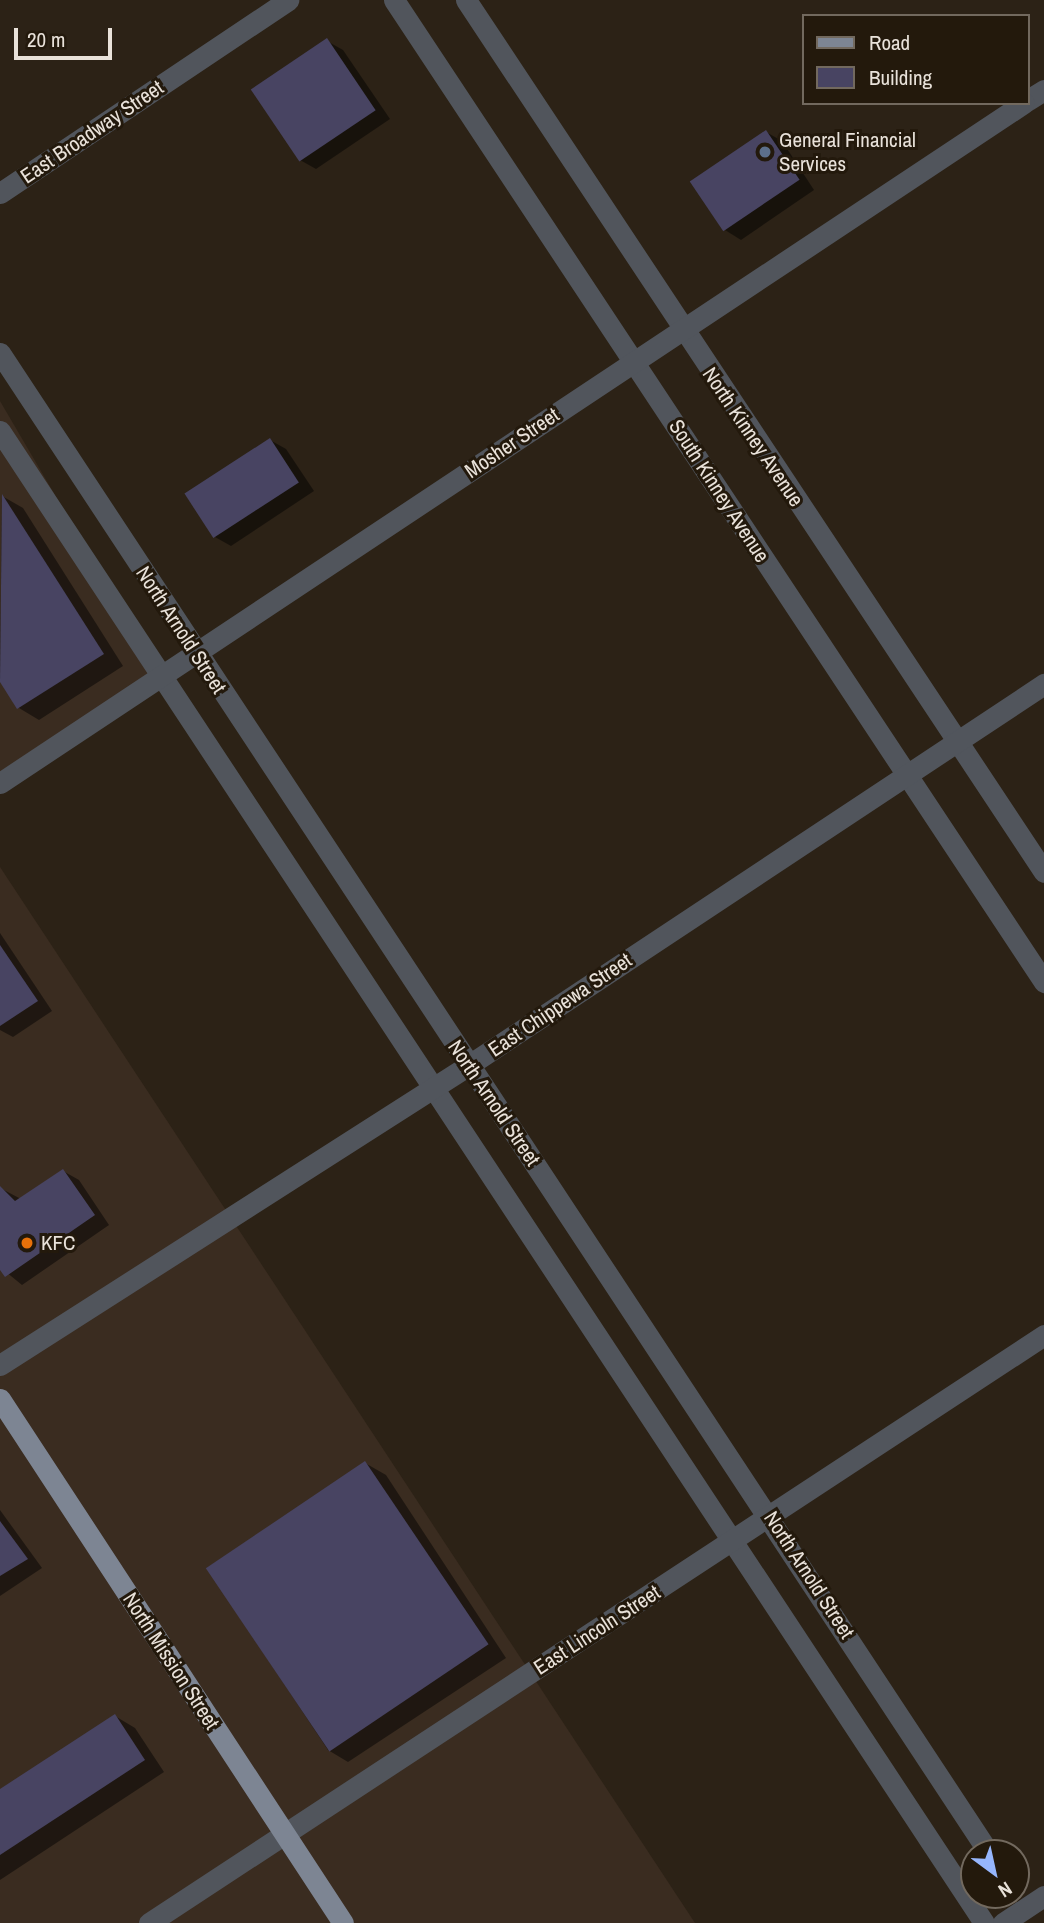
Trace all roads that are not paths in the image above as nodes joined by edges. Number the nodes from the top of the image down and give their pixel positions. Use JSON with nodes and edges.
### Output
{"nodes":[{"id":1,"x":288,"y":0,"type":"edge"},
{"id":2,"x":394,"y":0,"type":"edge"},
{"id":3,"x":466,"y":0,"type":"edge"},
{"id":4,"x":1021,"y":105,"type":"edge"},
{"id":5,"x":0,"y":193,"type":"edge"},
{"id":6,"x":681,"y":329,"type":"junction"},
{"id":7,"x":0,"y":353,"type":"edge"},
{"id":8,"x":633,"y":361,"type":"junction"},
{"id":9,"x":0,"y":431,"type":"edge"},
{"id":10,"x":197,"y":655,"type":"junction"},
{"id":11,"x":162,"y":678,"type":"junction"},
{"id":12,"x":1044,"y":684,"type":"edge"},
{"id":13,"x":956,"y":742,"type":"junction"},
{"id":14,"x":907,"y":775,"type":"junction"},
{"id":15,"x":0,"y":783,"type":"edge"},
{"id":16,"x":1044,"y":872,"type":"edge"},
{"id":17,"x":1044,"y":982,"type":"edge"},
{"id":18,"x":469,"y":1065,"type":"junction"},
{"id":19,"x":431,"y":1089,"type":"junction"},
{"id":20,"x":1044,"y":1335,"type":"edge"},
{"id":21,"x":0,"y":1365,"type":"edge"},
{"id":22,"x":0,"y":1399,"type":"edge"},
{"id":23,"x":772,"y":1517,"type":"junction"},
{"id":24,"x":734,"y":1540,"type":"junction"},
{"id":25,"x":285,"y":1835,"type":"junction"},
{"id":26,"x":980,"y":1839,"type":"edge"},
{"id":27,"x":1025,"y":1909,"type":"edge"},
{"id":28,"x":149,"y":1923,"type":"edge"},
{"id":29,"x":343,"y":1923,"type":"edge"},
{"id":30,"x":984,"y":1923,"type":"edge"},
{"id":31,"x":1003,"y":1923,"type":"edge"}],
"edges":[{"from":1,"to":5,"type":"street","name":"East Broadway Street"},
{"from":2,"to":8,"type":"street","name":"South Kinney Avenue"},
{"from":3,"to":6,"type":"street","name":"North Kinney Avenue"},
{"from":4,"to":6,"type":"street","name":"Mosher Street"},
{"from":6,"to":8,"type":"street","name":"Mosher Street"},
{"from":6,"to":13,"type":"street","name":"North Kinney Avenue"},
{"from":7,"to":10,"type":"street","name":"North Arnold Street"},
{"from":8,"to":10,"type":"street","name":"Mosher Street"},
{"from":8,"to":14,"type":"street","name":"South Kinney Avenue"},
{"from":9,"to":11,"type":"street","name":"North Arnold Street"},
{"from":10,"to":11,"type":"street","name":"Mosher Street"},
{"from":10,"to":18,"type":"street","name":"North Arnold Street"},
{"from":11,"to":15,"type":"street","name":"Mosher Street"},
{"from":11,"to":19,"type":"street","name":"North Arnold Street"},
{"from":12,"to":13,"type":"street","name":"East Chippewa Street"},
{"from":13,"to":14,"type":"street","name":"East Chippewa Street"},
{"from":13,"to":16,"type":"street","name":"North Kinney Avenue"},
{"from":14,"to":17,"type":"street","name":"South Kinney Avenue"},
{"from":14,"to":18,"type":"street","name":"East Chippewa Street"},
{"from":18,"to":19,"type":"street","name":"East Chippewa Street"},
{"from":18,"to":23,"type":"street","name":"North Arnold Street"},
{"from":19,"to":21,"type":"street","name":"East Chippewa Street"},
{"from":19,"to":24,"type":"street","name":"North Arnold Street"},
{"from":20,"to":23,"type":"street","name":"East Lincoln Street"},
{"from":22,"to":25,"type":"main road","name":"North Mission Street"},
{"from":23,"to":24,"type":"street","name":"East Lincoln Street"},
{"from":23,"to":26,"type":"street","name":"North Arnold Street"},
{"from":24,"to":25,"type":"street","name":"East Lincoln Street"},
{"from":24,"to":30,"type":"street","name":"North Arnold Street"},
{"from":25,"to":28,"type":"street","name":"East Lincoln Street"},
{"from":25,"to":29,"type":"main road","name":"North Mission Street"},
{"from":27,"to":31,"type":"street"}]}
